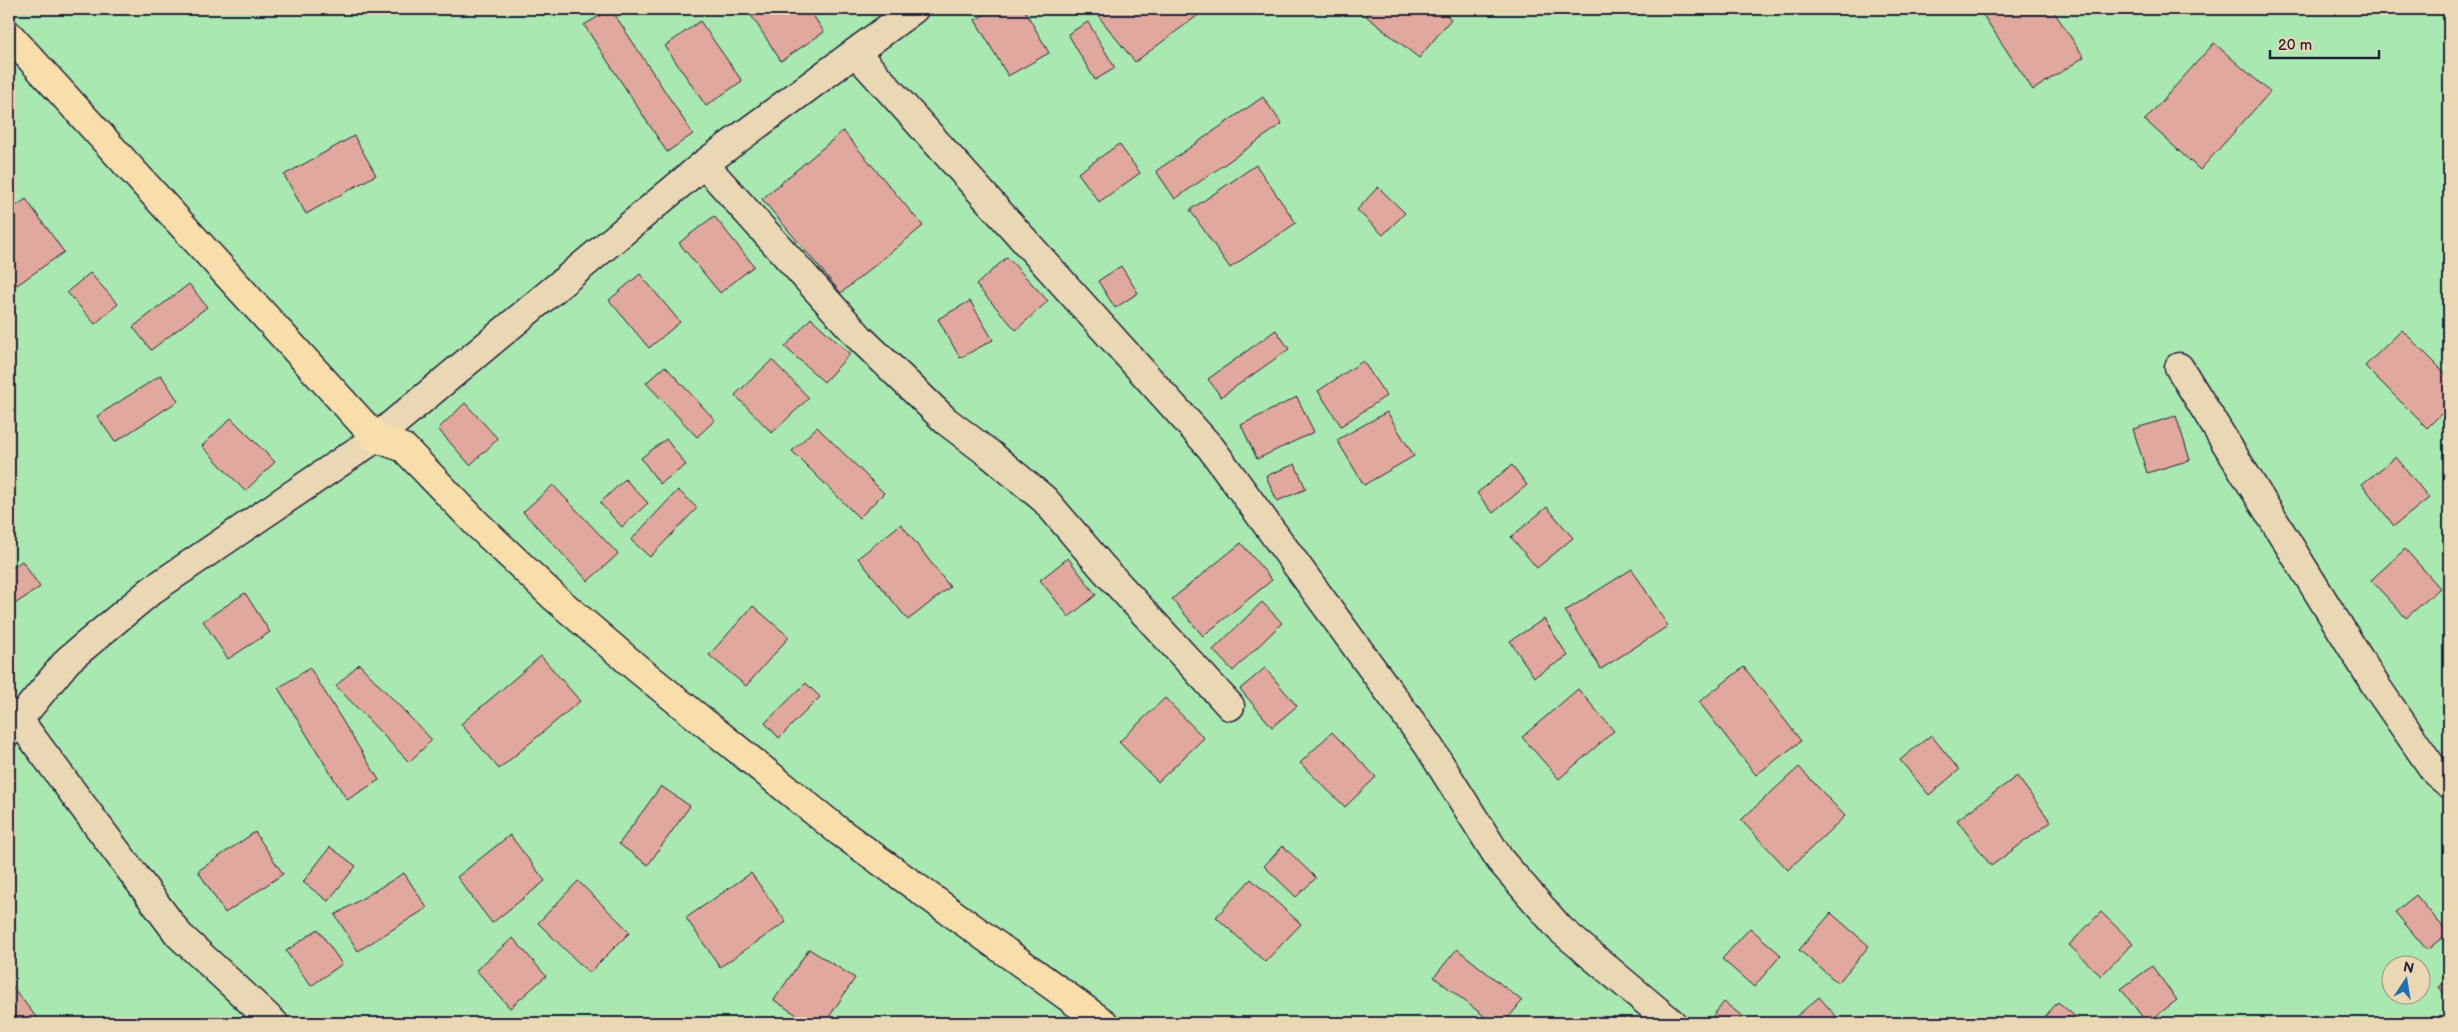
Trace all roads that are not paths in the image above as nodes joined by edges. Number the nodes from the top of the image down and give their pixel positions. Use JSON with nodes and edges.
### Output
{"nodes":[{"id":1,"x":914,"y":9,"type":"edge"},
{"id":2,"x":9,"y":35,"type":"edge"},
{"id":3,"x":856,"y":53,"type":"junction"},
{"id":4,"x":704,"y":164,"type":"junction"},
{"id":5,"x":2179,"y":366,"type":"dead end"},
{"id":6,"x":376,"y":438,"type":"junction"},
{"id":7,"x":1230,"y":706,"type":"dead end"},
{"id":8,"x":12,"y":722,"type":"edge"},
{"id":9,"x":2449,"y":784,"type":"edge"},
{"id":10,"x":274,"y":1023,"type":"edge"},
{"id":11,"x":1104,"y":1023,"type":"edge"},
{"id":12,"x":1672,"y":1023,"type":"edge"}],
"edges":[{"from":1,"to":3,"type":"street"},
{"from":2,"to":6,"type":"main road"},
{"from":3,"to":4,"type":"street"},
{"from":3,"to":12,"type":"street"},
{"from":4,"to":6,"type":"street"},
{"from":4,"to":7,"type":"street"},
{"from":5,"to":9,"type":"street"},
{"from":6,"to":8,"type":"street"},
{"from":6,"to":11,"type":"main road"},
{"from":8,"to":10,"type":"street"}]}
